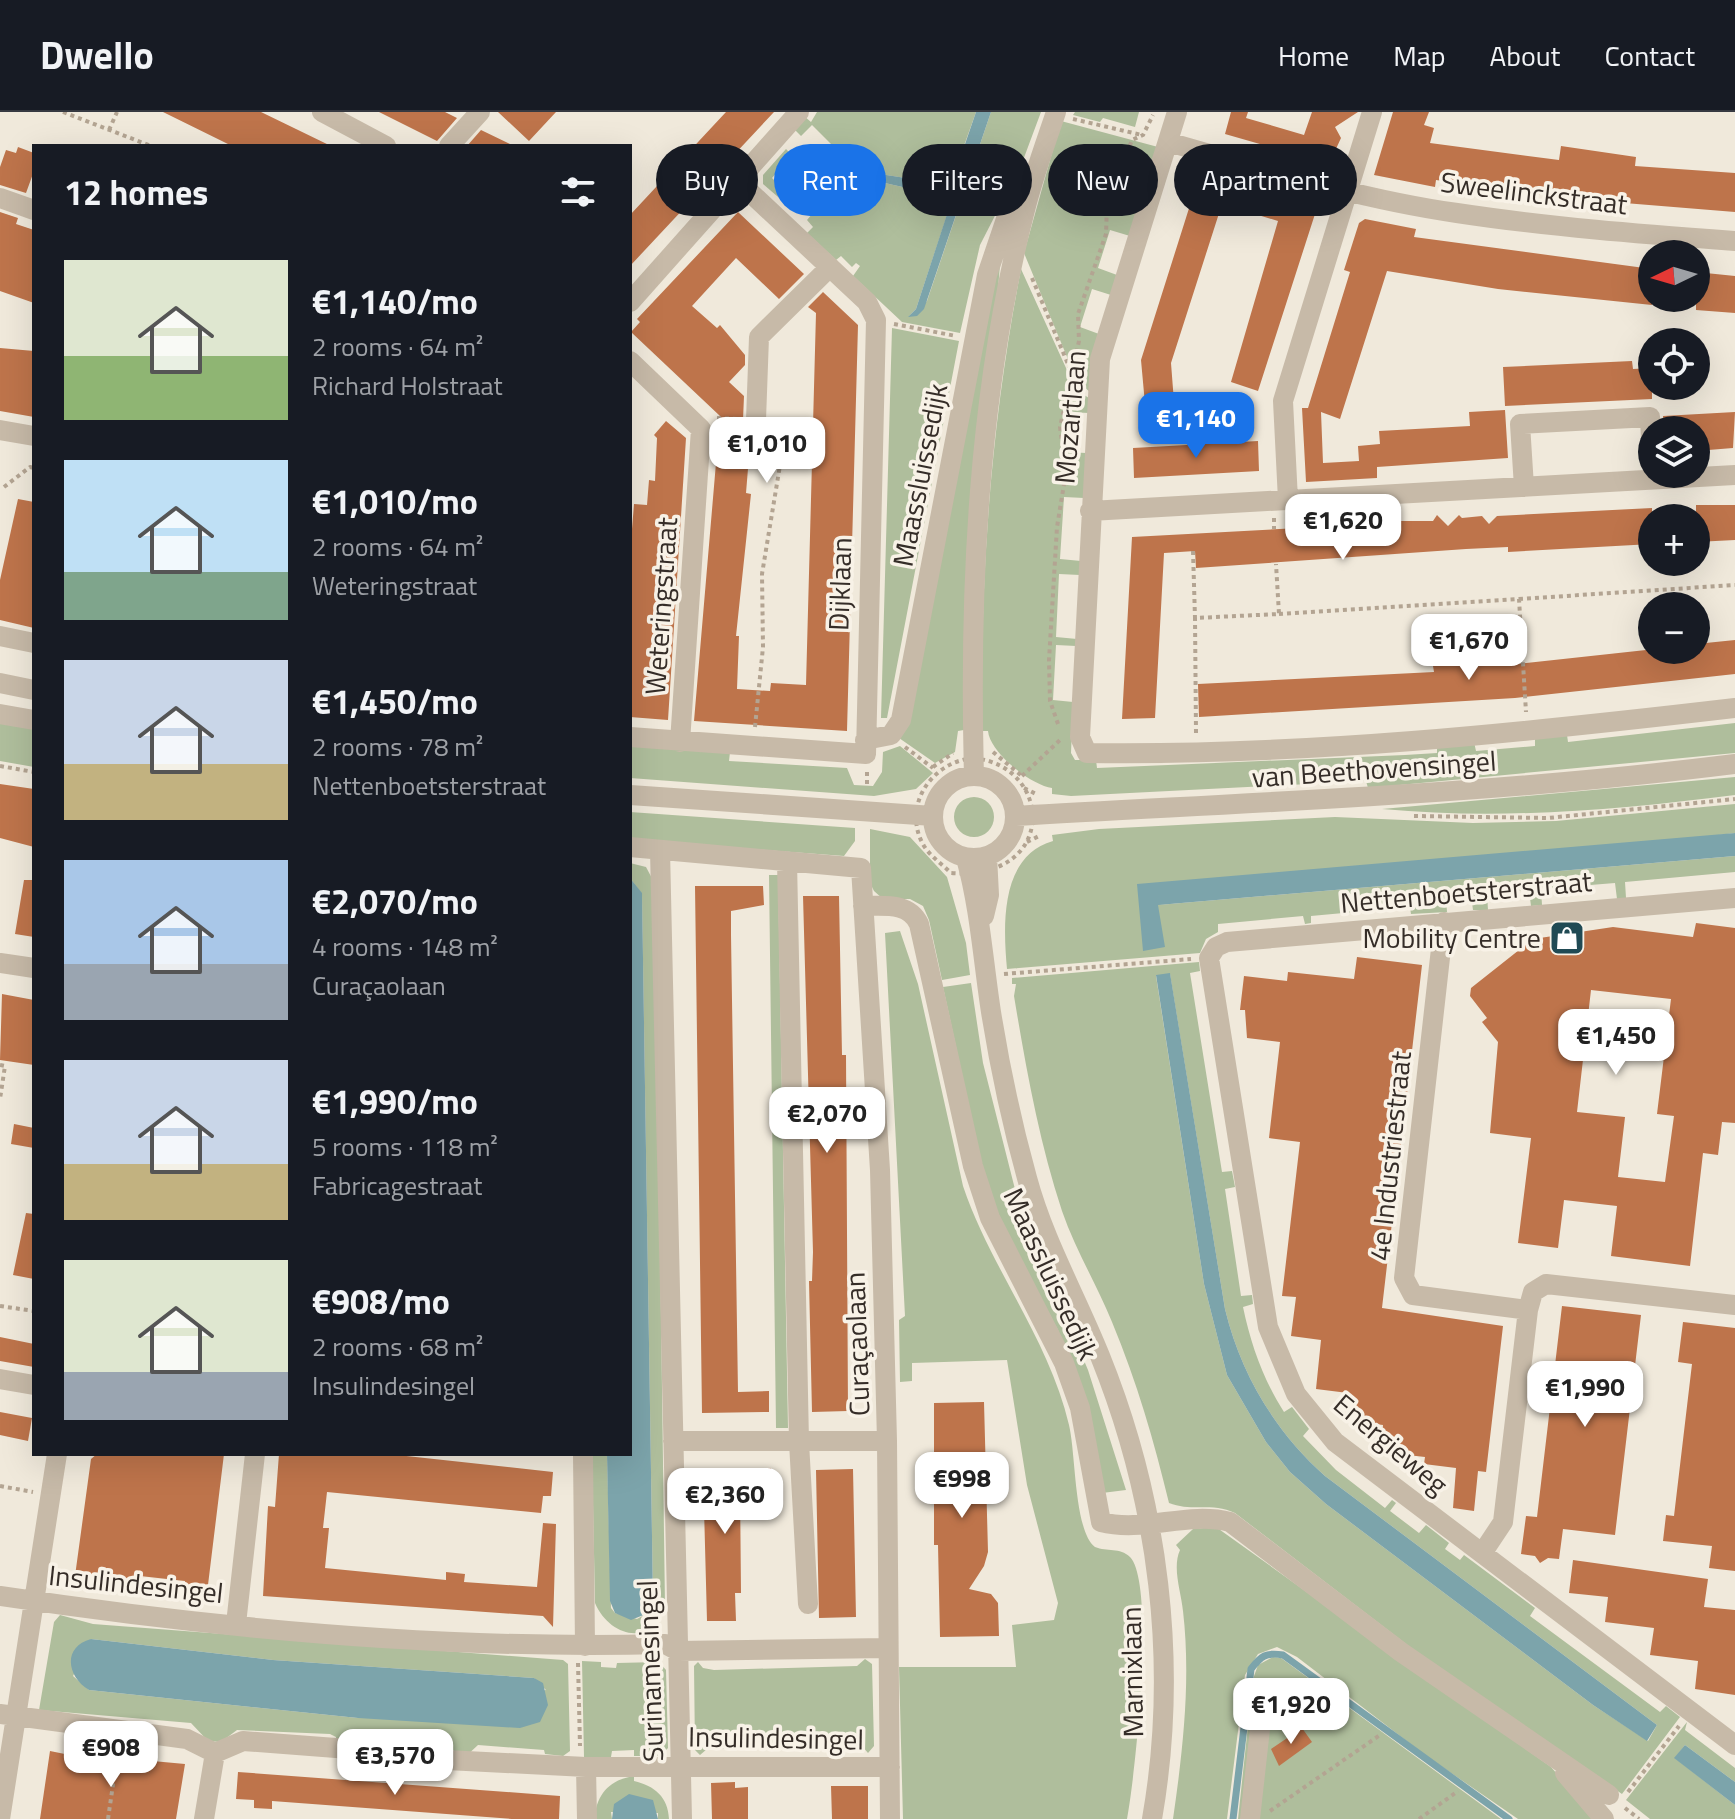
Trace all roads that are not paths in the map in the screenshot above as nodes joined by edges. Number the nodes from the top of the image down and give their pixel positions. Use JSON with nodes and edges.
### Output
{"nodes":[{"id":1,"x":322,"y":112,"type":"edge"},
{"id":2,"x":480,"y":112,"type":"edge"},
{"id":3,"x":799,"y":112,"type":"edge"},
{"id":4,"x":1056,"y":112,"type":"edge"},
{"id":5,"x":1177,"y":112,"type":"edge"},
{"id":6,"x":1372,"y":112,"type":"edge"},
{"id":7,"x":1168,"y":142,"type":"junction"},
{"id":8,"x":382,"y":144,"type":"edge"},
{"id":9,"x":451,"y":144,"type":"edge"},
{"id":10,"x":1175,"y":144,"type":"edge"},
{"id":11,"x":758,"y":160,"type":"edge"},
{"id":12,"x":1357,"y":160,"type":"edge"},
{"id":13,"x":1032,"y":186,"type":"edge"},
{"id":14,"x":1357,"y":194,"type":"edge"},
{"id":15,"x":0,"y":198,"type":"edge"},
{"id":16,"x":758,"y":200,"type":"edge"},
{"id":17,"x":32,"y":209,"type":"edge"},
{"id":18,"x":708,"y":216,"type":"edge"},
{"id":19,"x":1011,"y":216,"type":"edge"},
{"id":20,"x":1023,"y":216,"type":"edge"},
{"id":21,"x":1340,"y":216,"type":"edge"},
{"id":22,"x":1735,"y":241,"type":"edge"},
{"id":23,"x":830,"y":267,"type":"junction"},
{"id":24,"x":632,"y":300,"type":"edge"},
{"id":25,"x":632,"y":363,"type":"edge"},
{"id":26,"x":1638,"y":418,"type":"edge"},
{"id":27,"x":756,"y":420,"type":"road end"},
{"id":28,"x":0,"y":430,"type":"edge"},
{"id":29,"x":32,"y":436,"type":"edge"},
{"id":30,"x":1638,"y":474,"type":"edge"},
{"id":31,"x":1710,"y":474,"type":"edge"},
{"id":32,"x":1735,"y":475,"type":"edge"},
{"id":33,"x":1524,"y":487,"type":"junction"},
{"id":34,"x":1288,"y":500,"type":"junction"},
{"id":35,"x":1090,"y":511,"type":"junction"},
{"id":36,"x":0,"y":636,"type":"edge"},
{"id":37,"x":32,"y":643,"type":"edge"},
{"id":38,"x":0,"y":683,"type":"edge"},
{"id":39,"x":32,"y":690,"type":"edge"},
{"id":40,"x":1735,"y":708,"type":"edge"},
{"id":41,"x":0,"y":714,"type":"edge"},
{"id":42,"x":32,"y":720,"type":"edge"},
{"id":43,"x":632,"y":737,"type":"edge"},
{"id":44,"x":1080,"y":737,"type":"joint"},
{"id":45,"x":680,"y":742,"type":"junction"},
{"id":46,"x":866,"y":747,"type":"junction"},
{"id":47,"x":1735,"y":764,"type":"edge"},
{"id":48,"x":974,"y":776,"type":"junction"},
{"id":49,"x":632,"y":795,"type":"edge"},
{"id":50,"x":925,"y":815,"type":"junction"},
{"id":51,"x":1016,"y":816,"type":"junction"},
{"id":52,"x":632,"y":847,"type":"edge"},
{"id":53,"x":660,"y":850,"type":"junction"},
{"id":54,"x":787,"y":861,"type":"junction"},
{"id":55,"x":983,"y":865,"type":"junction"},
{"id":56,"x":1735,"y":898,"type":"edge"},
{"id":57,"x":863,"y":906,"type":"junction"},
{"id":58,"x":1444,"y":922,"type":"junction"},
{"id":59,"x":1209,"y":958,"type":"joint"},
{"id":60,"x":0,"y":963,"type":"edge"},
{"id":61,"x":32,"y":968,"type":"edge"},
{"id":62,"x":1735,"y":1305,"type":"edge"},
{"id":63,"x":1528,"y":1310,"type":"junction"},
{"id":64,"x":0,"y":1379,"type":"edge"},
{"id":65,"x":32,"y":1385,"type":"edge"},
{"id":66,"x":673,"y":1441,"type":"junction"},
{"id":67,"x":887,"y":1441,"type":"junction"},
{"id":68,"x":799,"y":1442,"type":"junction"},
{"id":69,"x":57,"y":1456,"type":"edge"},
{"id":70,"x":255,"y":1456,"type":"edge"},
{"id":71,"x":583,"y":1456,"type":"edge"},
{"id":72,"x":1149,"y":1524,"type":"junction"},
{"id":73,"x":1483,"y":1552,"type":"junction"},
{"id":74,"x":0,"y":1596,"type":"edge"},
{"id":75,"x":32,"y":1601,"type":"junction"},
{"id":76,"x":808,"y":1604,"type":"dead end"},
{"id":77,"x":236,"y":1624,"type":"junction"},
{"id":78,"x":585,"y":1646,"type":"junction"},
{"id":79,"x":887,"y":1648,"type":"junction"},
{"id":80,"x":678,"y":1651,"type":"junction"},
{"id":81,"x":8,"y":1715,"type":"edge"},
{"id":82,"x":1260,"y":1729,"type":"dead end"},
{"id":83,"x":1735,"y":1745,"type":"edge"},
{"id":84,"x":215,"y":1753,"type":"junction"},
{"id":85,"x":1552,"y":1756,"type":"junction"},
{"id":86,"x":681,"y":1765,"type":"junction"},
{"id":87,"x":586,"y":1767,"type":"junction"},
{"id":88,"x":890,"y":1767,"type":"junction"},
{"id":89,"x":1617,"y":1796,"type":"road end"},
{"id":90,"x":0,"y":1819,"type":"edge"},
{"id":91,"x":204,"y":1819,"type":"edge"},
{"id":92,"x":587,"y":1819,"type":"edge"},
{"id":93,"x":682,"y":1819,"type":"edge"},
{"id":94,"x":890,"y":1819,"type":"edge"},
{"id":95,"x":1152,"y":1819,"type":"edge"},
{"id":96,"x":1250,"y":1819,"type":"edge"},
{"id":97,"x":1604,"y":1819,"type":"edge"}],
"edges":[{"from":1,"to":8,"type":"street"},
{"from":2,"to":9,"type":"street"},
{"from":3,"to":11,"type":"street"},
{"from":4,"to":13,"type":"street","name":"Maassluissedijk"},
{"from":5,"to":7,"type":"street","name":"Mozartlaan"},
{"from":6,"to":12,"type":"street"},
{"from":7,"to":10,"type":"street","name":"Sweelinckstraat"},
{"from":7,"to":35,"type":"street","name":"Mozartlaan"},
{"from":14,"to":22,"type":"street","name":"Sweelinckstraat"},
{"from":15,"to":17,"type":"street"},
{"from":16,"to":23,"type":"street"},
{"from":18,"to":24,"type":"street"},
{"from":19,"to":46,"type":"street","name":"Maassluissedijk"},
{"from":20,"to":48,"type":"street","name":"Maassluissedijk"},
{"from":21,"to":34,"type":"street"},
{"from":23,"to":27,"type":"street"},
{"from":23,"to":46,"type":"street","name":"Dijklaan"},
{"from":25,"to":45,"type":"street","name":"Weteringstraat"},
{"from":26,"to":33,"type":"street"},
{"from":28,"to":29,"type":"street"},
{"from":30,"to":33,"type":"street"},
{"from":31,"to":32,"type":"street"},
{"from":33,"to":34,"type":"street"},
{"from":34,"to":35,"type":"street"},
{"from":35,"to":44,"type":"street","name":"Mozartlaan"},
{"from":36,"to":37,"type":"street"},
{"from":38,"to":39,"type":"street"},
{"from":40,"to":44,"type":"street","name":"van Beethovensingel"},
{"from":41,"to":42,"type":"street"},
{"from":43,"to":45,"type":"street"},
{"from":45,"to":46,"type":"street"},
{"from":47,"to":51,"type":"street","name":"van Beethovensingel"},
{"from":48,"to":50,"type":"street"},
{"from":48,"to":51,"type":"street"},
{"from":49,"to":50,"type":"street"},
{"from":50,"to":55,"type":"street"},
{"from":51,"to":55,"type":"street"},
{"from":52,"to":53,"type":"street"},
{"from":53,"to":54,"type":"street"},
{"from":53,"to":66,"type":"street","name":"Surinamesingel"},
{"from":54,"to":57,"type":"street","name":"Curaçaolaan"},
{"from":54,"to":68,"type":"street"},
{"from":55,"to":72,"type":"street","name":"Maassluissedijk"},
{"from":56,"to":58,"type":"street","name":"Nettenboetsterstraat"},
{"from":57,"to":67,"type":"street","name":"Curaçaolaan"},
{"from":57,"to":72,"type":"street","name":"Maassluissedijk"},
{"from":58,"to":59,"type":"street","name":"Nettenboetsterstraat"},
{"from":58,"to":63,"type":"street","name":"4e Industriestraat"},
{"from":59,"to":73,"type":"street","name":"Energieweg"},
{"from":60,"to":61,"type":"street"},
{"from":62,"to":63,"type":"street"},
{"from":63,"to":73,"type":"street"},
{"from":64,"to":65,"type":"street"},
{"from":66,"to":68,"type":"street"},
{"from":66,"to":80,"type":"street","name":"Surinamesingel"},
{"from":67,"to":68,"type":"street"},
{"from":67,"to":79,"type":"street","name":"Curaçaolaan"},
{"from":68,"to":76,"type":"street"},
{"from":69,"to":75,"type":"street"},
{"from":70,"to":77,"type":"street"},
{"from":71,"to":78,"type":"street"},
{"from":72,"to":85,"type":"street","name":"Maassluissedijk"},
{"from":72,"to":95,"type":"street","name":"Marnixlaan"},
{"from":73,"to":83,"type":"street","name":"Energieweg"},
{"from":74,"to":75,"type":"street","name":"Insulindesingel"},
{"from":75,"to":77,"type":"street","name":"Insulindesingel"},
{"from":75,"to":81,"type":"street"},
{"from":77,"to":78,"type":"street","name":"Insulindesingel"},
{"from":78,"to":80,"type":"street","name":"Insulindesingel"},
{"from":79,"to":80,"type":"street","name":"Insulindesingel"},
{"from":79,"to":88,"type":"street","name":"Curaçaolaan"},
{"from":80,"to":86,"type":"street","name":"Surinamesingel"},
{"from":81,"to":84,"type":"street"},
{"from":81,"to":90,"type":"street"},
{"from":82,"to":96,"type":"street"},
{"from":84,"to":87,"type":"street","name":"Insulindesingel"},
{"from":84,"to":91,"type":"street"},
{"from":85,"to":89,"type":"street","name":"Maassluissedijk"},
{"from":85,"to":97,"type":"street","name":"Maassluissedijk"},
{"from":86,"to":87,"type":"street","name":"Insulindesingel"},
{"from":86,"to":88,"type":"street","name":"Insulindesingel"},
{"from":86,"to":93,"type":"street","name":"Surinamesingel"},
{"from":87,"to":92,"type":"street"},
{"from":88,"to":94,"type":"street","name":"Curaçaolaan"}]}
